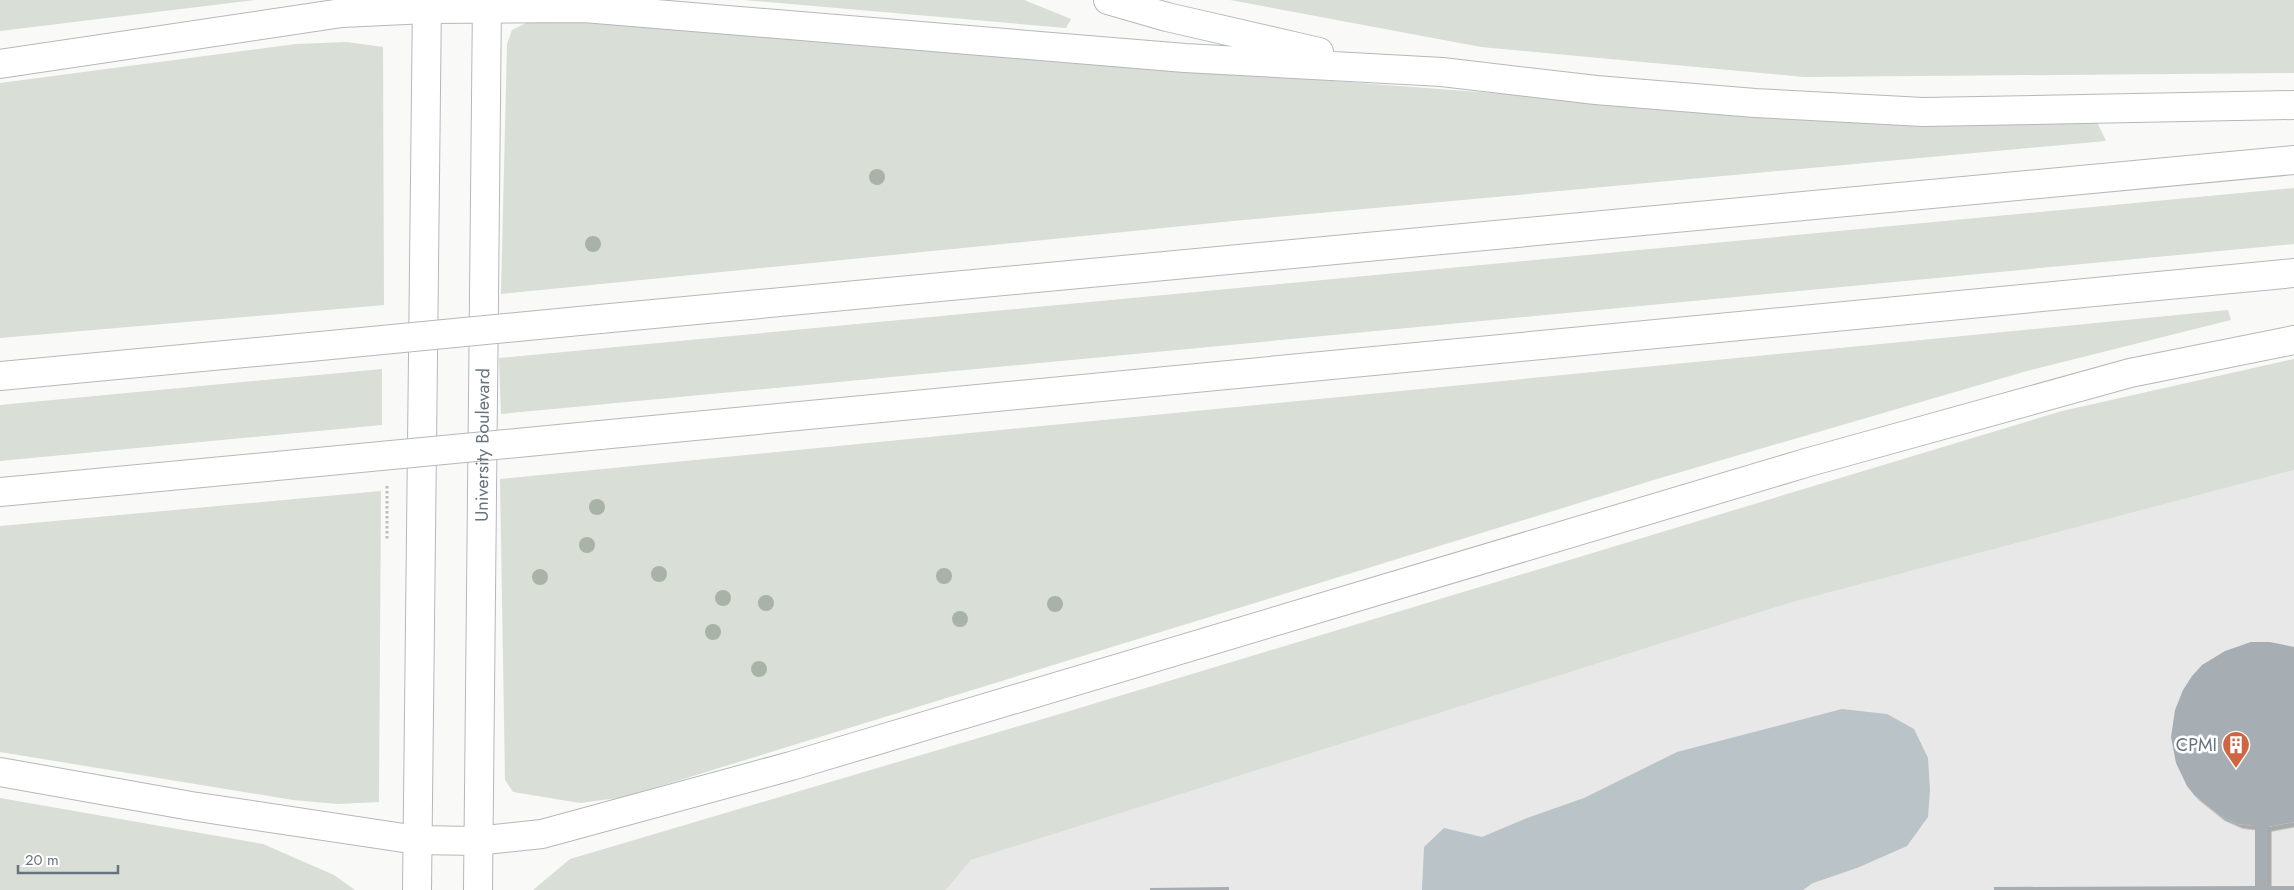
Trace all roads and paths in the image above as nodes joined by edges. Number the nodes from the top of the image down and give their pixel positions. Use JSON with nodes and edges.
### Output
{"nodes":[{"id":1,"x":1108,"y":0,"type":"edge"},
{"id":2,"x":427,"y":4,"type":"edge"},
{"id":3,"x":487,"y":4,"type":"edge"},
{"id":4,"x":0,"y":64,"type":"edge"},
{"id":5,"x":1442,"y":72,"type":"junction"},
{"id":6,"x":2294,"y":105,"type":"edge"},
{"id":7,"x":2294,"y":160,"type":"edge"},
{"id":8,"x":2294,"y":273,"type":"edge"},
{"id":9,"x":2294,"y":340,"type":"edge"},
{"id":10,"x":0,"y":376,"type":"edge"},
{"id":11,"x":0,"y":492,"type":"edge"},
{"id":12,"x":0,"y":772,"type":"edge"},
{"id":13,"x":417,"y":840,"type":"junction"},
{"id":14,"x":477,"y":842,"type":"junction"},
{"id":15,"x":417,"y":890,"type":"edge"},
{"id":16,"x":478,"y":890,"type":"edge"}],
"edges":[{"from":1,"to":5,"type":"main road"},
{"from":2,"to":3,"type":"main road"},
{"from":2,"to":4,"type":"main road"},
{"from":2,"to":13,"type":"main road"},
{"from":3,"to":5,"type":"main road"},
{"from":3,"to":14,"type":"main road","name":"University Boulevard"},
{"from":5,"to":6,"type":"main road"},
{"from":7,"to":10,"type":"main road","bridge":true},
{"from":8,"to":11,"type":"main road","bridge":true},
{"from":9,"to":14,"type":"main road"},
{"from":12,"to":13,"type":"main road"},
{"from":13,"to":14,"type":"main road"},
{"from":13,"to":15,"type":"main road"},
{"from":14,"to":16,"type":"main road","name":"University Boulevard"}]}
